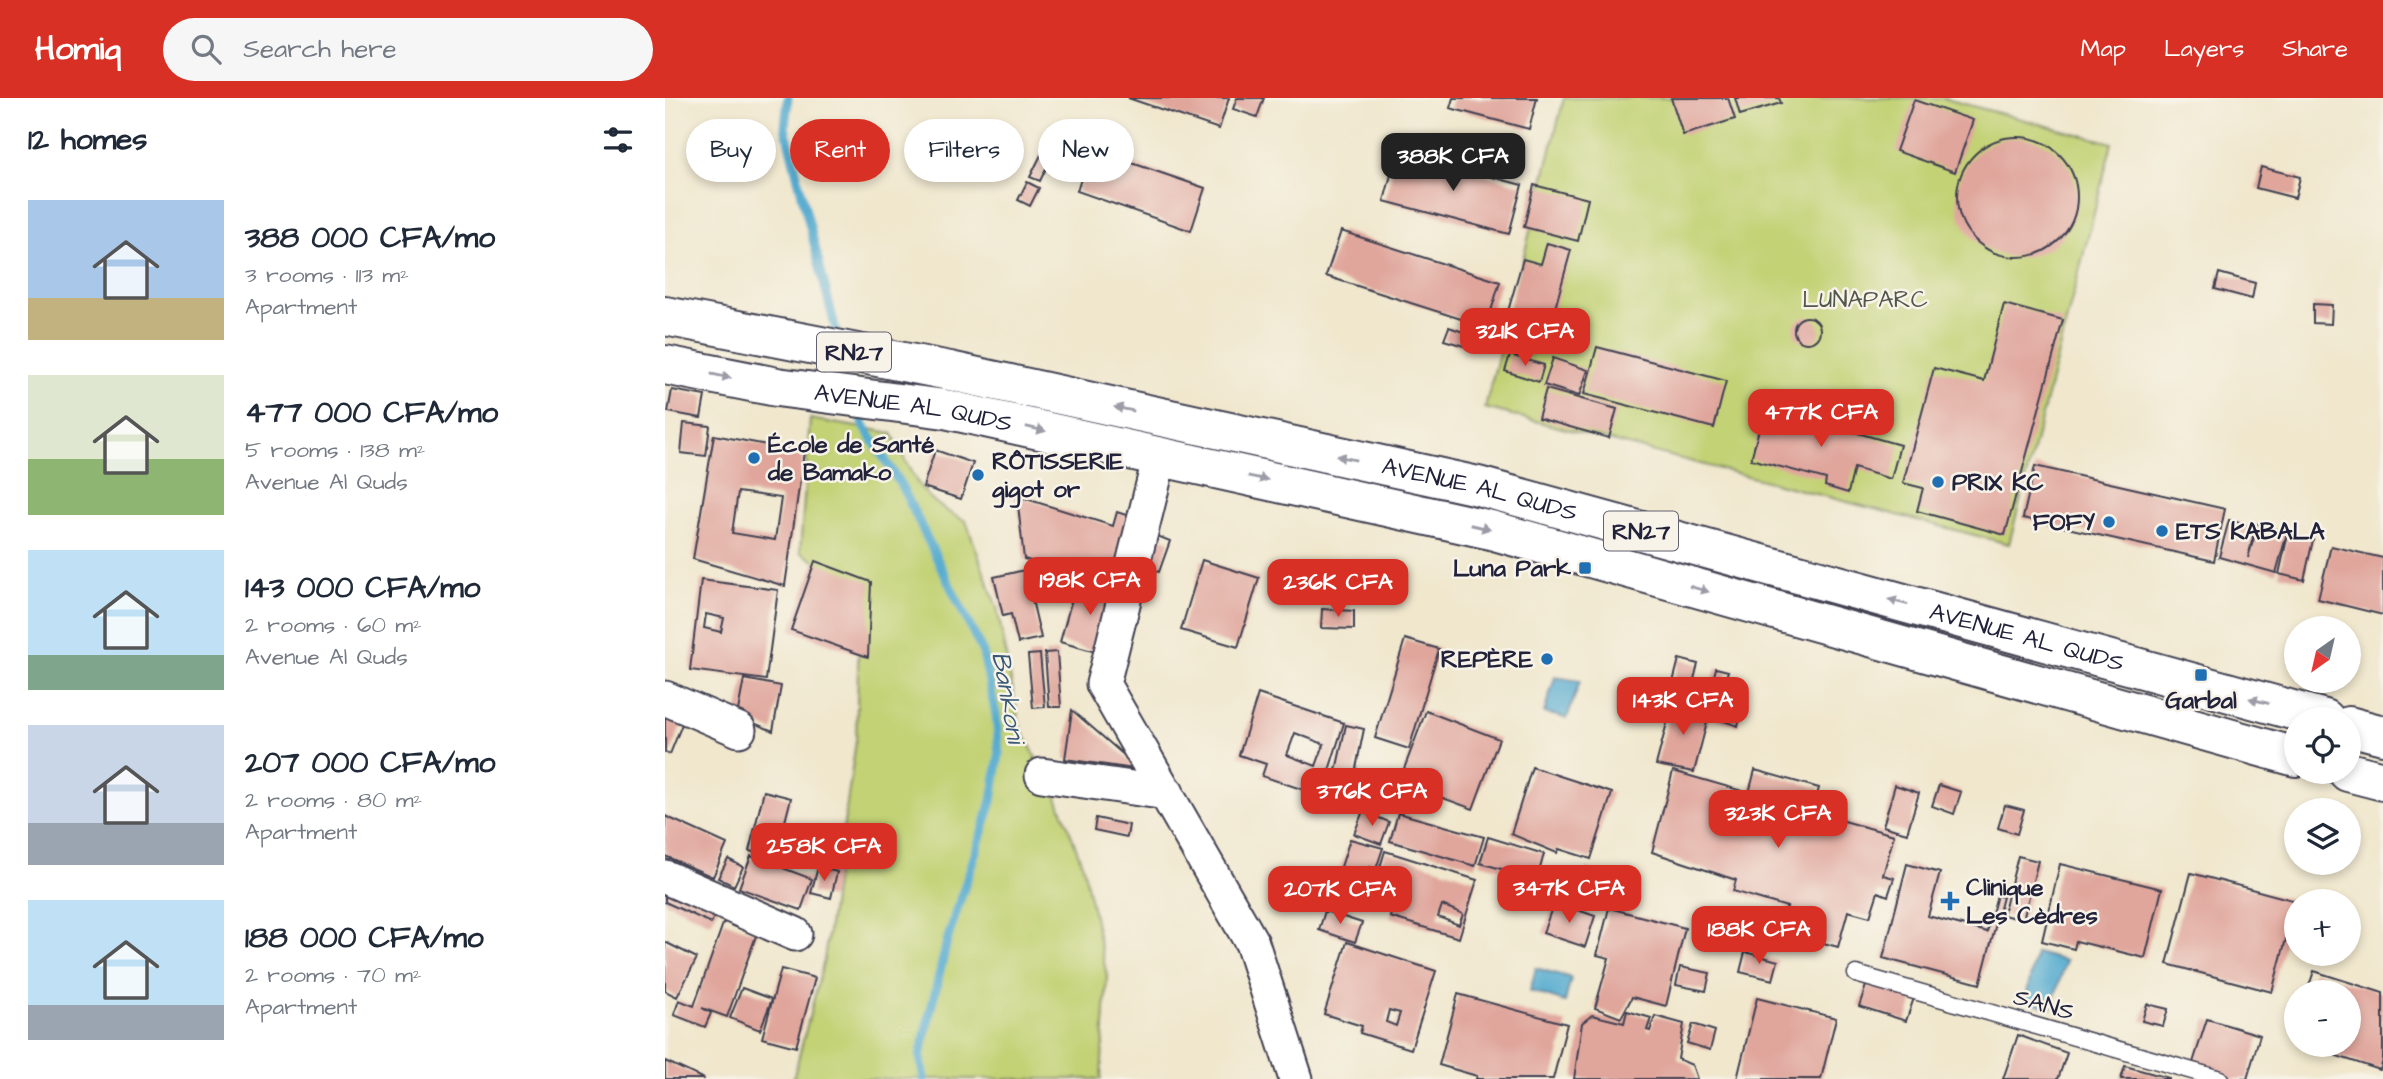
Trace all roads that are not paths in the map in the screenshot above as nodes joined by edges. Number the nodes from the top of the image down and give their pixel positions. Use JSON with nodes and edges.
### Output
{"nodes":[{"id":1,"x":665,"y":316,"type":"edge"},
{"id":2,"x":665,"y":365,"type":"edge"},
{"id":3,"x":1160,"y":456,"type":"junction"},
{"id":4,"x":665,"y":698,"type":"edge"},
{"id":5,"x":2284,"y":708,"type":"edge"},
{"id":6,"x":2361,"y":729,"type":"edge"},
{"id":7,"x":739,"y":730,"type":"dead end"},
{"id":8,"x":2383,"y":735,"type":"edge"},
{"id":9,"x":2284,"y":754,"type":"edge"},
{"id":10,"x":1042,"y":775,"type":"dead end"},
{"id":11,"x":2361,"y":776,"type":"edge"},
{"id":12,"x":2383,"y":782,"type":"edge"},
{"id":13,"x":1167,"y":793,"type":"junction"},
{"id":14,"x":665,"y":877,"type":"edge"},
{"id":15,"x":795,"y":934,"type":"dead end"},
{"id":16,"x":1856,"y":974,"type":"dead end"},
{"id":17,"x":1296,"y":1079,"type":"edge"},
{"id":18,"x":2220,"y":1079,"type":"edge"}],
"edges":[{"from":5,"to":1,"type":"main road","name":"AVENUE AL QUDS","number":"RN27","one_way":true},
{"from":2,"to":3,"type":"main road","name":"AVENUE AL QUDS","number":"RN27","one_way":true},
{"from":3,"to":9,"type":"main road","name":"AVENUE AL QUDS","number":"RN27","one_way":true},
{"from":3,"to":13,"type":"street"},
{"from":4,"to":7,"type":"street"},
{"from":6,"to":8,"type":"main road"},
{"from":10,"to":13,"type":"street"},
{"from":11,"to":12,"type":"main road"},
{"from":13,"to":17,"type":"street"},
{"from":14,"to":15,"type":"street"},
{"from":16,"to":18,"type":"lane","name":"SANS"}]}
